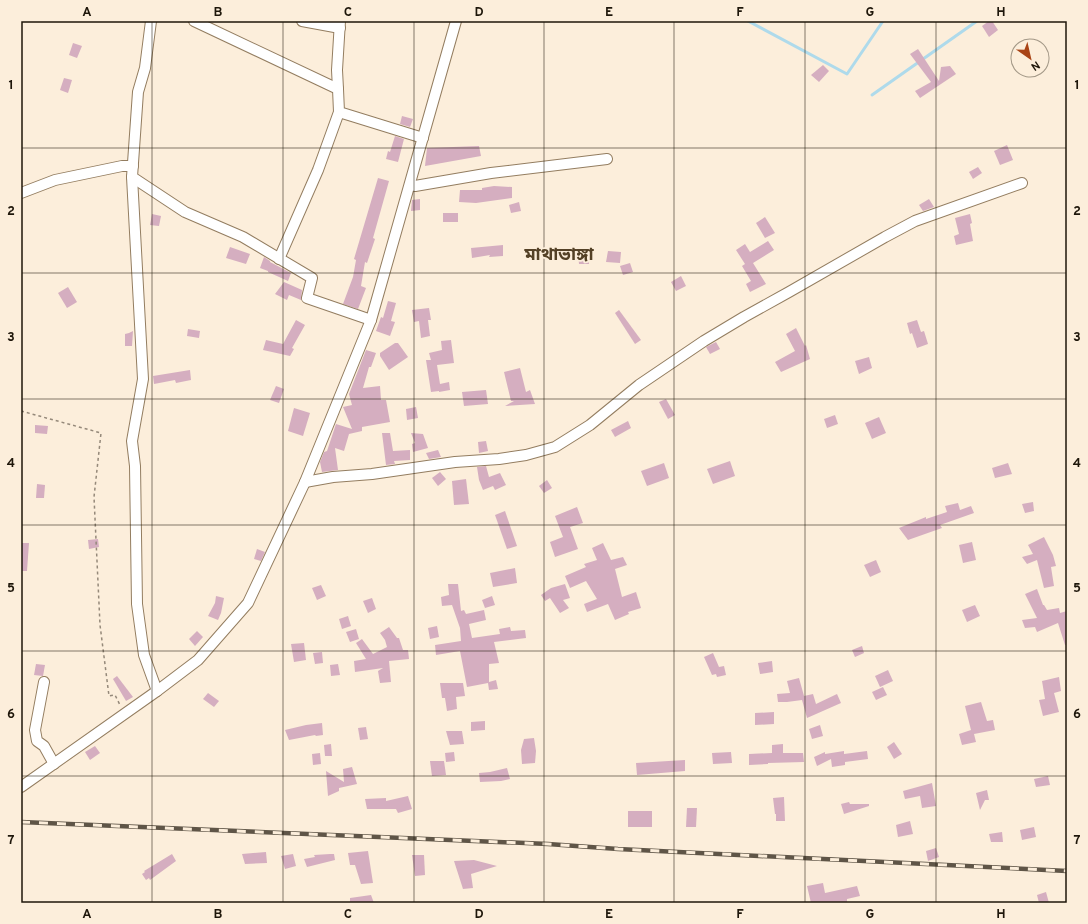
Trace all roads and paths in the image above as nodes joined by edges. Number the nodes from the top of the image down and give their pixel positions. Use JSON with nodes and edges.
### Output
{"nodes":[{"id":1,"x":151,"y":21,"type":"edge"},
{"id":2,"x":194,"y":21,"type":"edge"},
{"id":3,"x":302,"y":21,"type":"edge"},
{"id":4,"x":456,"y":21,"type":"edge"},
{"id":5,"x":340,"y":24,"type":"edge"},
{"id":6,"x":338,"y":89,"type":"junction"},
{"id":7,"x":339,"y":112,"type":"junction"},
{"id":8,"x":423,"y":138,"type":"junction"},
{"id":9,"x":607,"y":159,"type":"dead end"},
{"id":10,"x":133,"y":166,"type":"junction"},
{"id":11,"x":132,"y":177,"type":"junction"},
{"id":12,"x":1022,"y":183,"type":"dead end"},
{"id":13,"x":415,"y":186,"type":"dead end"},
{"id":14,"x":21,"y":192,"type":"edge"},
{"id":15,"x":279,"y":259,"type":"junction"},
{"id":16,"x":371,"y":320,"type":"junction"},
{"id":17,"x":21,"y":411,"type":"edge"},
{"id":18,"x":305,"y":482,"type":"junction"},
{"id":19,"x":44,"y":682,"type":"dead end"},
{"id":20,"x":157,"y":691,"type":"junction"},
{"id":21,"x":122,"y":715,"type":"junction"},
{"id":22,"x":54,"y":764,"type":"junction"},
{"id":23,"x":21,"y":787,"type":"edge"}],
"edges":[{"from":1,"to":10,"type":"street"},
{"from":2,"to":6,"type":"street"},
{"from":3,"to":5,"type":"street"},
{"from":4,"to":8,"type":"street"},
{"from":5,"to":6,"type":"street"},
{"from":6,"to":7,"type":"street"},
{"from":7,"to":8,"type":"street"},
{"from":7,"to":15,"type":"street"},
{"from":8,"to":16,"type":"street"},
{"from":9,"to":13,"type":"street"},
{"from":10,"to":11,"type":"street"},
{"from":10,"to":14,"type":"street"},
{"from":11,"to":15,"type":"street"},
{"from":11,"to":20,"type":"street"},
{"from":12,"to":18,"type":"street"},
{"from":15,"to":16,"type":"street"},
{"from":16,"to":18,"type":"street"},
{"from":17,"to":21,"type":"path"},
{"from":18,"to":20,"type":"street"},
{"from":19,"to":22,"type":"street"},
{"from":20,"to":21,"type":"street"},
{"from":21,"to":22,"type":"street"},
{"from":22,"to":23,"type":"street"}]}
